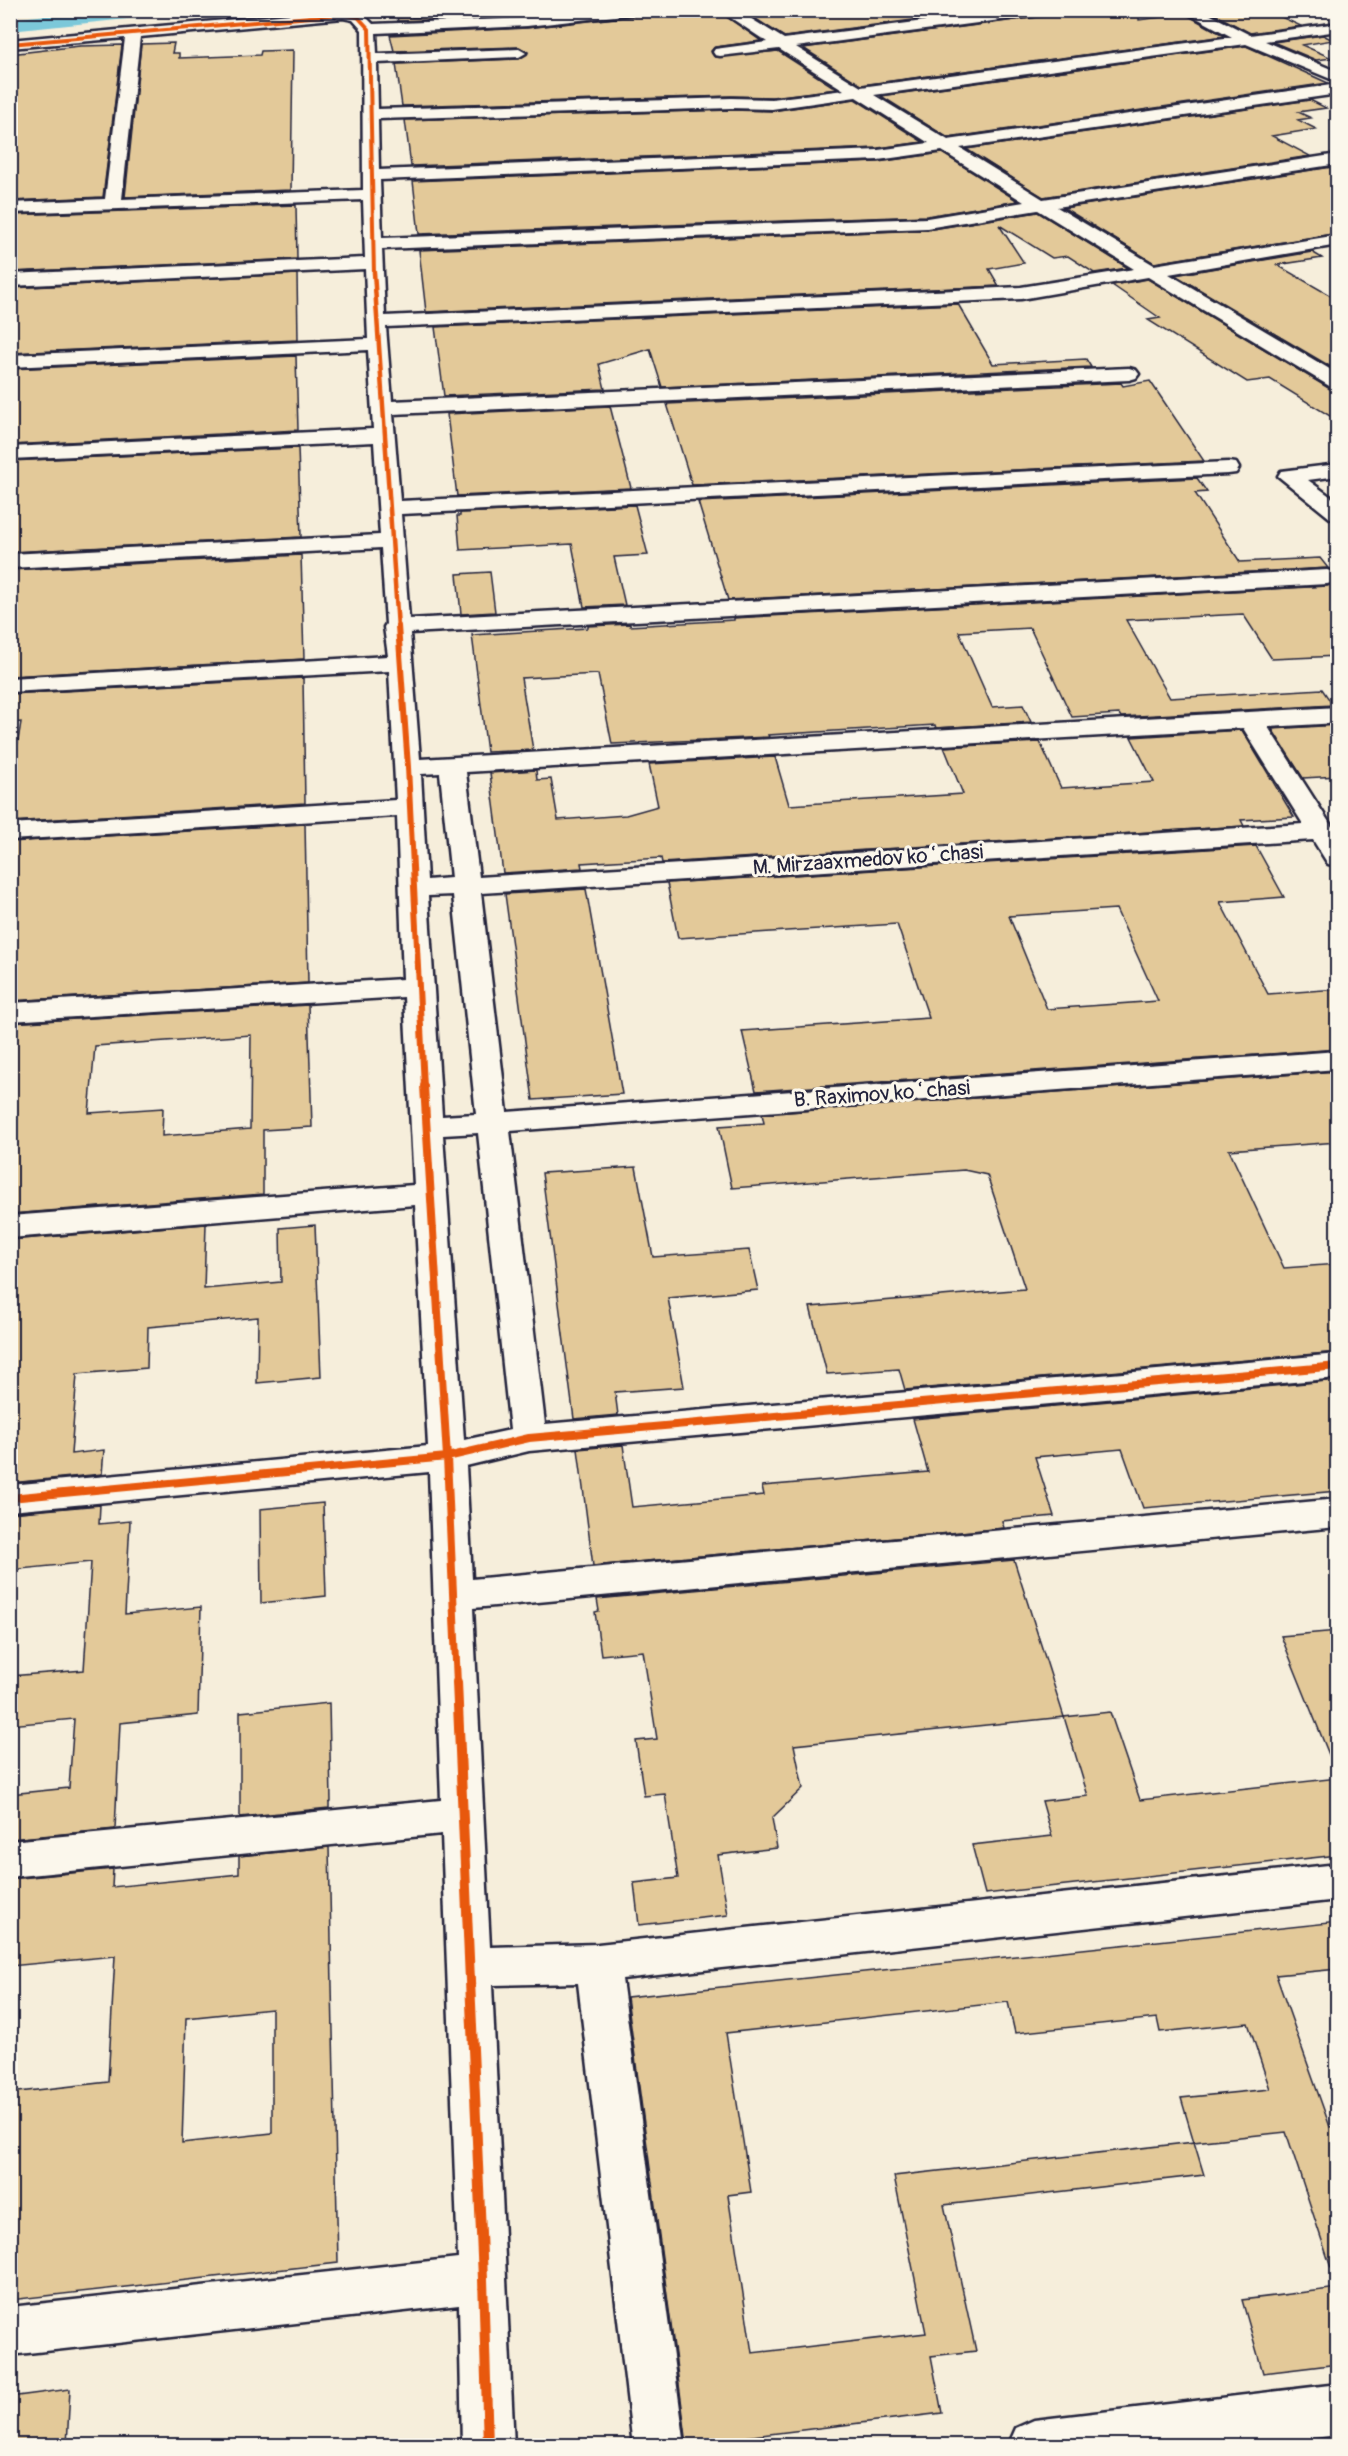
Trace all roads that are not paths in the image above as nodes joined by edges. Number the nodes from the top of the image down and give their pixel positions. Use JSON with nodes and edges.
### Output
{"nodes":[{"id":1,"x":16,"y":10,"type":"edge"},
{"id":2,"x":633,"y":10,"type":"edge"},
{"id":3,"x":726,"y":10,"type":"edge"},
{"id":4,"x":1046,"y":10,"type":"edge"},
{"id":5,"x":1189,"y":10,"type":"edge"},
{"id":6,"x":10,"y":11,"type":"edge"},
{"id":7,"x":1333,"y":19,"type":"edge"},
{"id":8,"x":365,"y":29,"type":"edge"},
{"id":9,"x":134,"y":32,"type":"junction"},
{"id":10,"x":1245,"y":38,"type":"junction"},
{"id":11,"x":10,"y":44,"type":"edge"},
{"id":12,"x":781,"y":45,"type":"junction"},
{"id":13,"x":720,"y":52,"type":"dead end"},
{"id":14,"x":519,"y":53,"type":"dead end"},
{"id":15,"x":1338,"y":78,"type":"edge"},
{"id":16,"x":1338,"y":89,"type":"edge"},
{"id":17,"x":857,"y":93,"type":"junction"},
{"id":18,"x":370,"y":114,"type":"junction"},
{"id":19,"x":945,"y":146,"type":"junction"},
{"id":20,"x":1338,"y":159,"type":"edge"},
{"id":21,"x":371,"y":185,"type":"junction"},
{"id":22,"x":113,"y":204,"type":"junction"},
{"id":23,"x":1041,"y":205,"type":"junction"},
{"id":24,"x":10,"y":208,"type":"edge"},
{"id":25,"x":1338,"y":240,"type":"edge"},
{"id":26,"x":374,"y":254,"type":"junction"},
{"id":27,"x":1151,"y":272,"type":"junction"},
{"id":28,"x":10,"y":280,"type":"edge"},
{"id":29,"x":377,"y":333,"type":"junction"},
{"id":30,"x":1328,"y":354,"type":"dead end"},
{"id":31,"x":1300,"y":360,"type":"junction"},
{"id":32,"x":10,"y":361,"type":"edge"},
{"id":33,"x":1129,"y":374,"type":"dead end"},
{"id":34,"x":1338,"y":383,"type":"edge"},
{"id":35,"x":384,"y":422,"type":"junction"},
{"id":36,"x":10,"y":453,"type":"edge"},
{"id":37,"x":1228,"y":468,"type":"dead end"},
{"id":38,"x":1338,"y":470,"type":"edge"},
{"id":39,"x":388,"y":508,"type":"junction"},
{"id":40,"x":1338,"y":513,"type":"edge"},
{"id":41,"x":390,"y":541,"type":"junction"},
{"id":42,"x":10,"y":561,"type":"edge"},
{"id":43,"x":1327,"y":577,"type":"dead end"},
{"id":44,"x":396,"y":627,"type":"junction"},
{"id":45,"x":400,"y":663,"type":"junction"},
{"id":46,"x":10,"y":685,"type":"edge"},
{"id":47,"x":1338,"y":715,"type":"edge"},
{"id":48,"x":1251,"y":720,"type":"junction"},
{"id":49,"x":452,"y":763,"type":"junction"},
{"id":50,"x":408,"y":767,"type":"junction"},
{"id":51,"x":409,"y":807,"type":"junction"},
{"id":52,"x":1321,"y":831,"type":"junction"},
{"id":53,"x":10,"y":832,"type":"edge"},
{"id":54,"x":1338,"y":858,"type":"edge"},
{"id":55,"x":466,"y":885,"type":"junction"},
{"id":56,"x":414,"y":889,"type":"junction"},
{"id":57,"x":418,"y":987,"type":"junction"},
{"id":58,"x":10,"y":1012,"type":"edge"},
{"id":59,"x":1338,"y":1060,"type":"edge"},
{"id":60,"x":493,"y":1122,"type":"junction"},
{"id":61,"x":427,"y":1127,"type":"junction"},
{"id":62,"x":430,"y":1194,"type":"junction"},
{"id":63,"x":10,"y":1227,"type":"edge"},
{"id":64,"x":1338,"y":1366,"type":"edge"},
{"id":65,"x":529,"y":1438,"type":"junction"},
{"id":66,"x":447,"y":1457,"type":"junction"},
{"id":67,"x":10,"y":1498,"type":"edge"},
{"id":68,"x":1338,"y":1513,"type":"edge"},
{"id":69,"x":453,"y":1594,"type":"junction"},
{"id":70,"x":463,"y":1815,"type":"junction"},
{"id":71,"x":10,"y":1859,"type":"edge"},
{"id":72,"x":1338,"y":1882,"type":"edge"},
{"id":73,"x":598,"y":1963,"type":"junction"},
{"id":74,"x":470,"y":1967,"type":"junction"},
{"id":75,"x":483,"y":2279,"type":"junction"},
{"id":76,"x":10,"y":2331,"type":"edge"},
{"id":77,"x":1338,"y":2409,"type":"edge"},
{"id":78,"x":488,"y":2445,"type":"edge"},
{"id":79,"x":659,"y":2445,"type":"edge"},
{"id":80,"x":1034,"y":2445,"type":"edge"}],
"edges":[{"from":1,"to":6,"type":"street"},
{"from":2,"to":8,"type":"street"},
{"from":3,"to":12,"type":"street"},
{"from":4,"to":12,"type":"street"},
{"from":5,"to":10,"type":"street"},
{"from":7,"to":10,"type":"street"},
{"from":8,"to":9,"type":"street"},
{"from":8,"to":14,"type":"street"},
{"from":8,"to":18,"type":"street"},
{"from":9,"to":11,"type":"street"},
{"from":9,"to":22,"type":"street"},
{"from":10,"to":15,"type":"street"},
{"from":10,"to":17,"type":"street"},
{"from":12,"to":13,"type":"street"},
{"from":12,"to":17,"type":"street"},
{"from":16,"to":19,"type":"street"},
{"from":17,"to":18,"type":"street"},
{"from":17,"to":19,"type":"street"},
{"from":18,"to":21,"type":"street"},
{"from":19,"to":21,"type":"street"},
{"from":19,"to":23,"type":"street"},
{"from":20,"to":23,"type":"street"},
{"from":21,"to":22,"type":"street"},
{"from":21,"to":26,"type":"street"},
{"from":22,"to":24,"type":"street"},
{"from":23,"to":26,"type":"street"},
{"from":23,"to":27,"type":"street"},
{"from":25,"to":27,"type":"street"},
{"from":26,"to":28,"type":"street"},
{"from":26,"to":29,"type":"street"},
{"from":27,"to":29,"type":"street"},
{"from":27,"to":31,"type":"street"},
{"from":29,"to":32,"type":"street"},
{"from":29,"to":35,"type":"street"},
{"from":30,"to":31,"type":"street"},
{"from":31,"to":34,"type":"street"},
{"from":33,"to":35,"type":"street"},
{"from":35,"to":36,"type":"street"},
{"from":35,"to":39,"type":"street"},
{"from":37,"to":39,"type":"street"},
{"from":38,"to":40,"type":"street"},
{"from":39,"to":41,"type":"street"},
{"from":41,"to":42,"type":"street"},
{"from":41,"to":44,"type":"street"},
{"from":43,"to":44,"type":"street"},
{"from":44,"to":45,"type":"street"},
{"from":45,"to":46,"type":"street"},
{"from":45,"to":50,"type":"street"},
{"from":47,"to":48,"type":"street"},
{"from":48,"to":49,"type":"street"},
{"from":48,"to":52,"type":"street"},
{"from":49,"to":50,"type":"street"},
{"from":49,"to":55,"type":"street"},
{"from":50,"to":51,"type":"street"},
{"from":51,"to":53,"type":"street"},
{"from":51,"to":56,"type":"street"},
{"from":52,"to":54,"type":"street"},
{"from":52,"to":55,"type":"street","name":"M. Mirzaaxmedov koʻchasi"},
{"from":55,"to":56,"type":"street","name":"M. Mirzaaxmedov koʻchasi"},
{"from":55,"to":60,"type":"street"},
{"from":56,"to":57,"type":"street"},
{"from":57,"to":58,"type":"street"},
{"from":57,"to":61,"type":"street"},
{"from":59,"to":60,"type":"street","name":"B. Raximov koʻchasi"},
{"from":60,"to":61,"type":"street","name":"B. Raximov koʻchasi"},
{"from":60,"to":65,"type":"street"},
{"from":61,"to":62,"type":"street"},
{"from":62,"to":63,"type":"street"},
{"from":62,"to":66,"type":"street"},
{"from":64,"to":65,"type":"street"},
{"from":65,"to":66,"type":"street"},
{"from":66,"to":67,"type":"street"},
{"from":66,"to":69,"type":"street"},
{"from":68,"to":69,"type":"street"},
{"from":69,"to":70,"type":"street"},
{"from":70,"to":71,"type":"street"},
{"from":70,"to":74,"type":"street"},
{"from":72,"to":73,"type":"street"},
{"from":73,"to":74,"type":"street"},
{"from":73,"to":79,"type":"street"},
{"from":74,"to":75,"type":"street"},
{"from":75,"to":76,"type":"street"},
{"from":75,"to":78,"type":"street"},
{"from":77,"to":80,"type":"street"}]}
